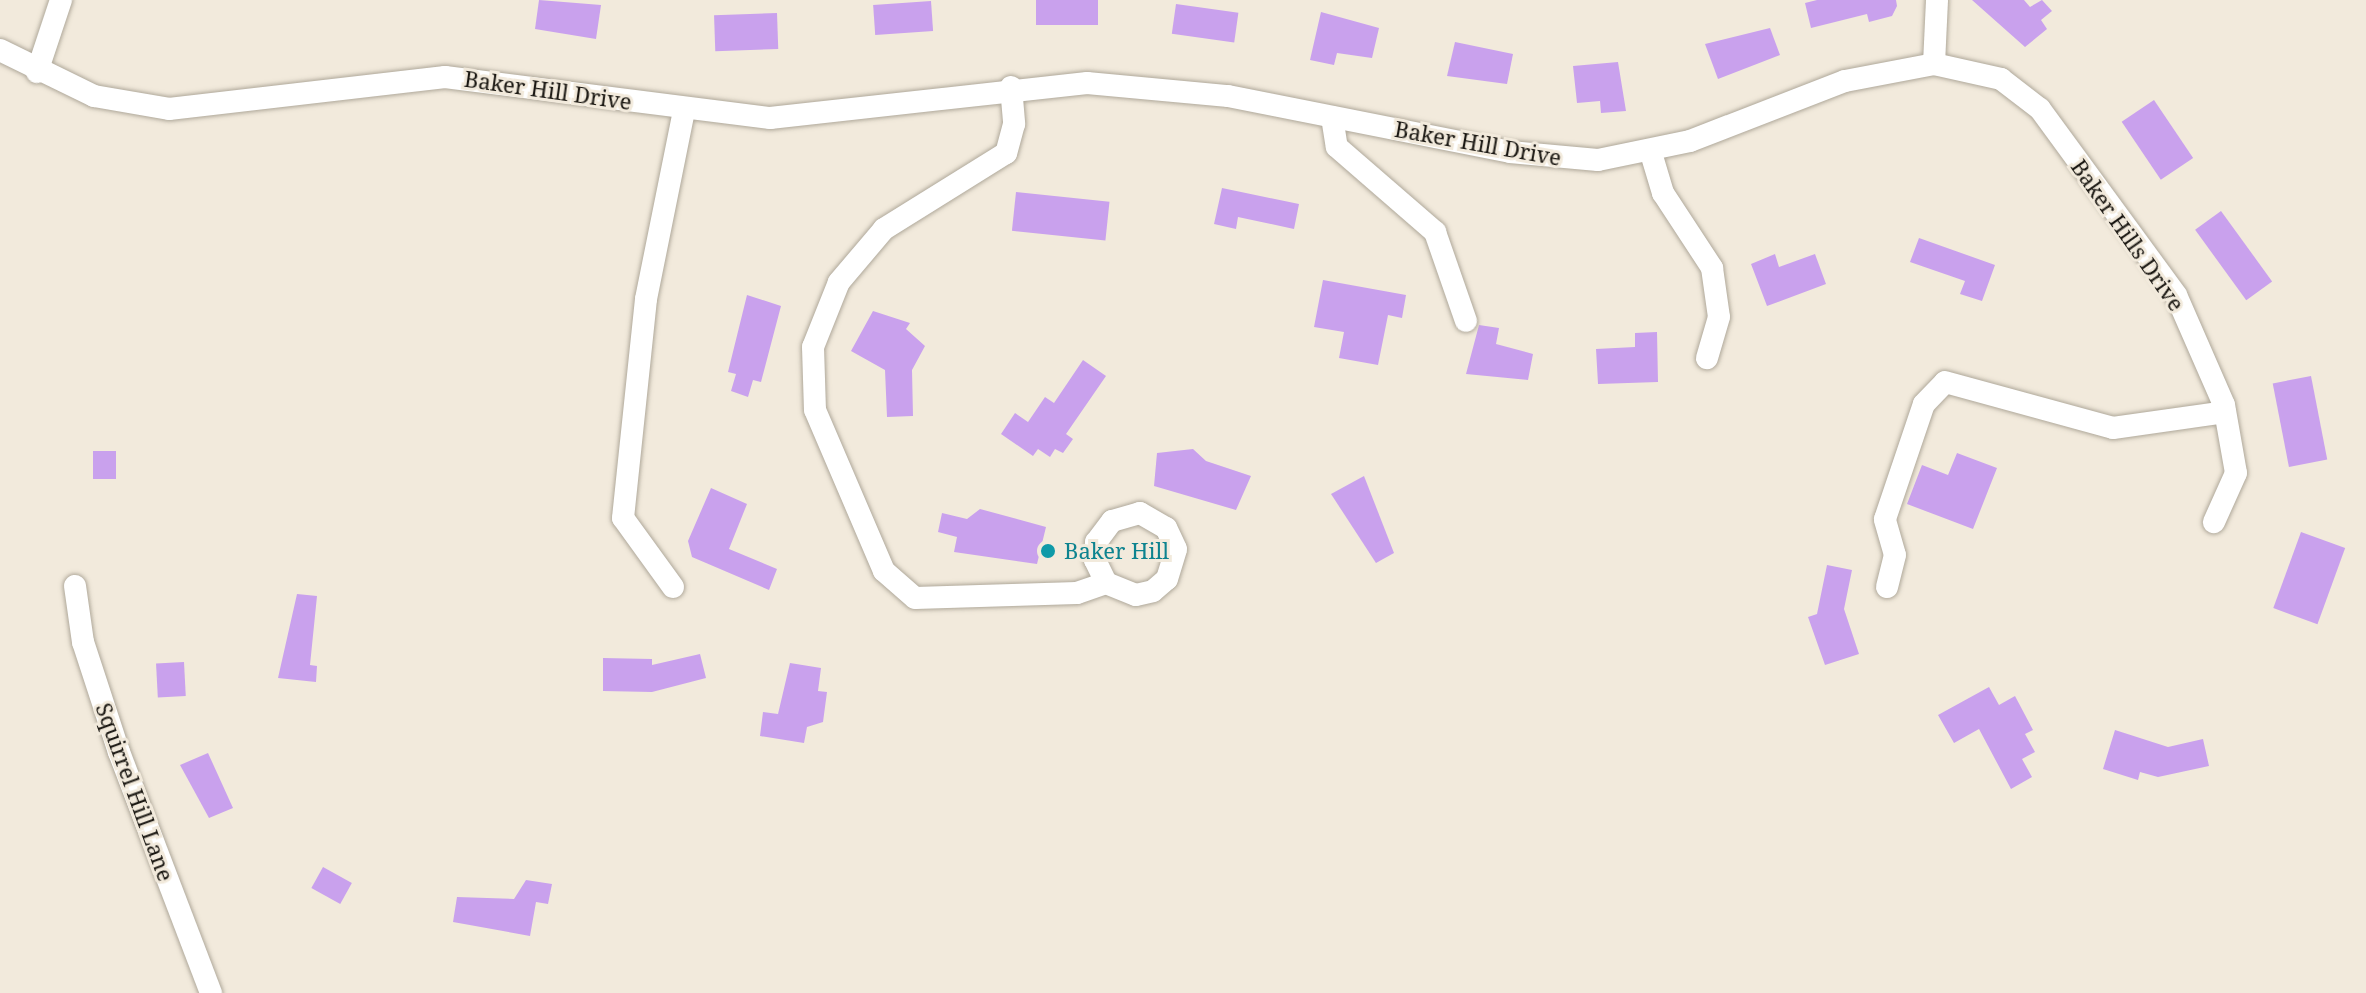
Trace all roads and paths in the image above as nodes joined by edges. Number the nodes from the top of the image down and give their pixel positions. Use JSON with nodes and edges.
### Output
{"nodes":[{"id":1,"x":61,"y":0,"type":"edge"},
{"id":2,"x":1937,"y":0,"type":"edge"},
{"id":3,"x":0,"y":50,"type":"edge"},
{"id":4,"x":1934,"y":64,"type":"junction"},
{"id":5,"x":37,"y":72,"type":"junction"},
{"id":6,"x":1011,"y":87,"type":"junction"},
{"id":7,"x":684,"y":110,"type":"junction"},
{"id":8,"x":1332,"y":117,"type":"junction"},
{"id":9,"x":1651,"y":153,"type":"junction"},
{"id":10,"x":1466,"y":321,"type":"dead end"},
{"id":11,"x":1707,"y":358,"type":"dead end"},
{"id":12,"x":2225,"y":412,"type":"junction"},
{"id":13,"x":2214,"y":522,"type":"dead end"},
{"id":14,"x":1106,"y":583,"type":"dead end"},
{"id":15,"x":75,"y":586,"type":"dead end"},
{"id":16,"x":673,"y":587,"type":"dead end"},
{"id":17,"x":1887,"y":587,"type":"dead end"},
{"id":18,"x":211,"y":993,"type":"edge"}],
"edges":[{"from":1,"to":5,"type":"street"},
{"from":2,"to":4,"type":"street"},
{"from":3,"to":5,"type":"street","name":"Baker Hill Drive"},
{"from":4,"to":9,"type":"street","name":"Baker Hill Drive"},
{"from":4,"to":12,"type":"street","name":"Baker Hills Drive"},
{"from":5,"to":7,"type":"street","name":"Baker Hill Drive"},
{"from":6,"to":7,"type":"street","name":"Baker Hill Drive"},
{"from":6,"to":8,"type":"street","name":"Baker Hill Drive"},
{"from":6,"to":14,"type":"street"},
{"from":7,"to":16,"type":"street"},
{"from":8,"to":9,"type":"street","name":"Baker Hill Drive"},
{"from":8,"to":10,"type":"street"},
{"from":9,"to":11,"type":"street"},
{"from":12,"to":13,"type":"street","name":"Baker Hills Drive"},
{"from":12,"to":17,"type":"street"},
{"from":15,"to":18,"type":"street","name":"Squirrel Hill Lane"}]}
